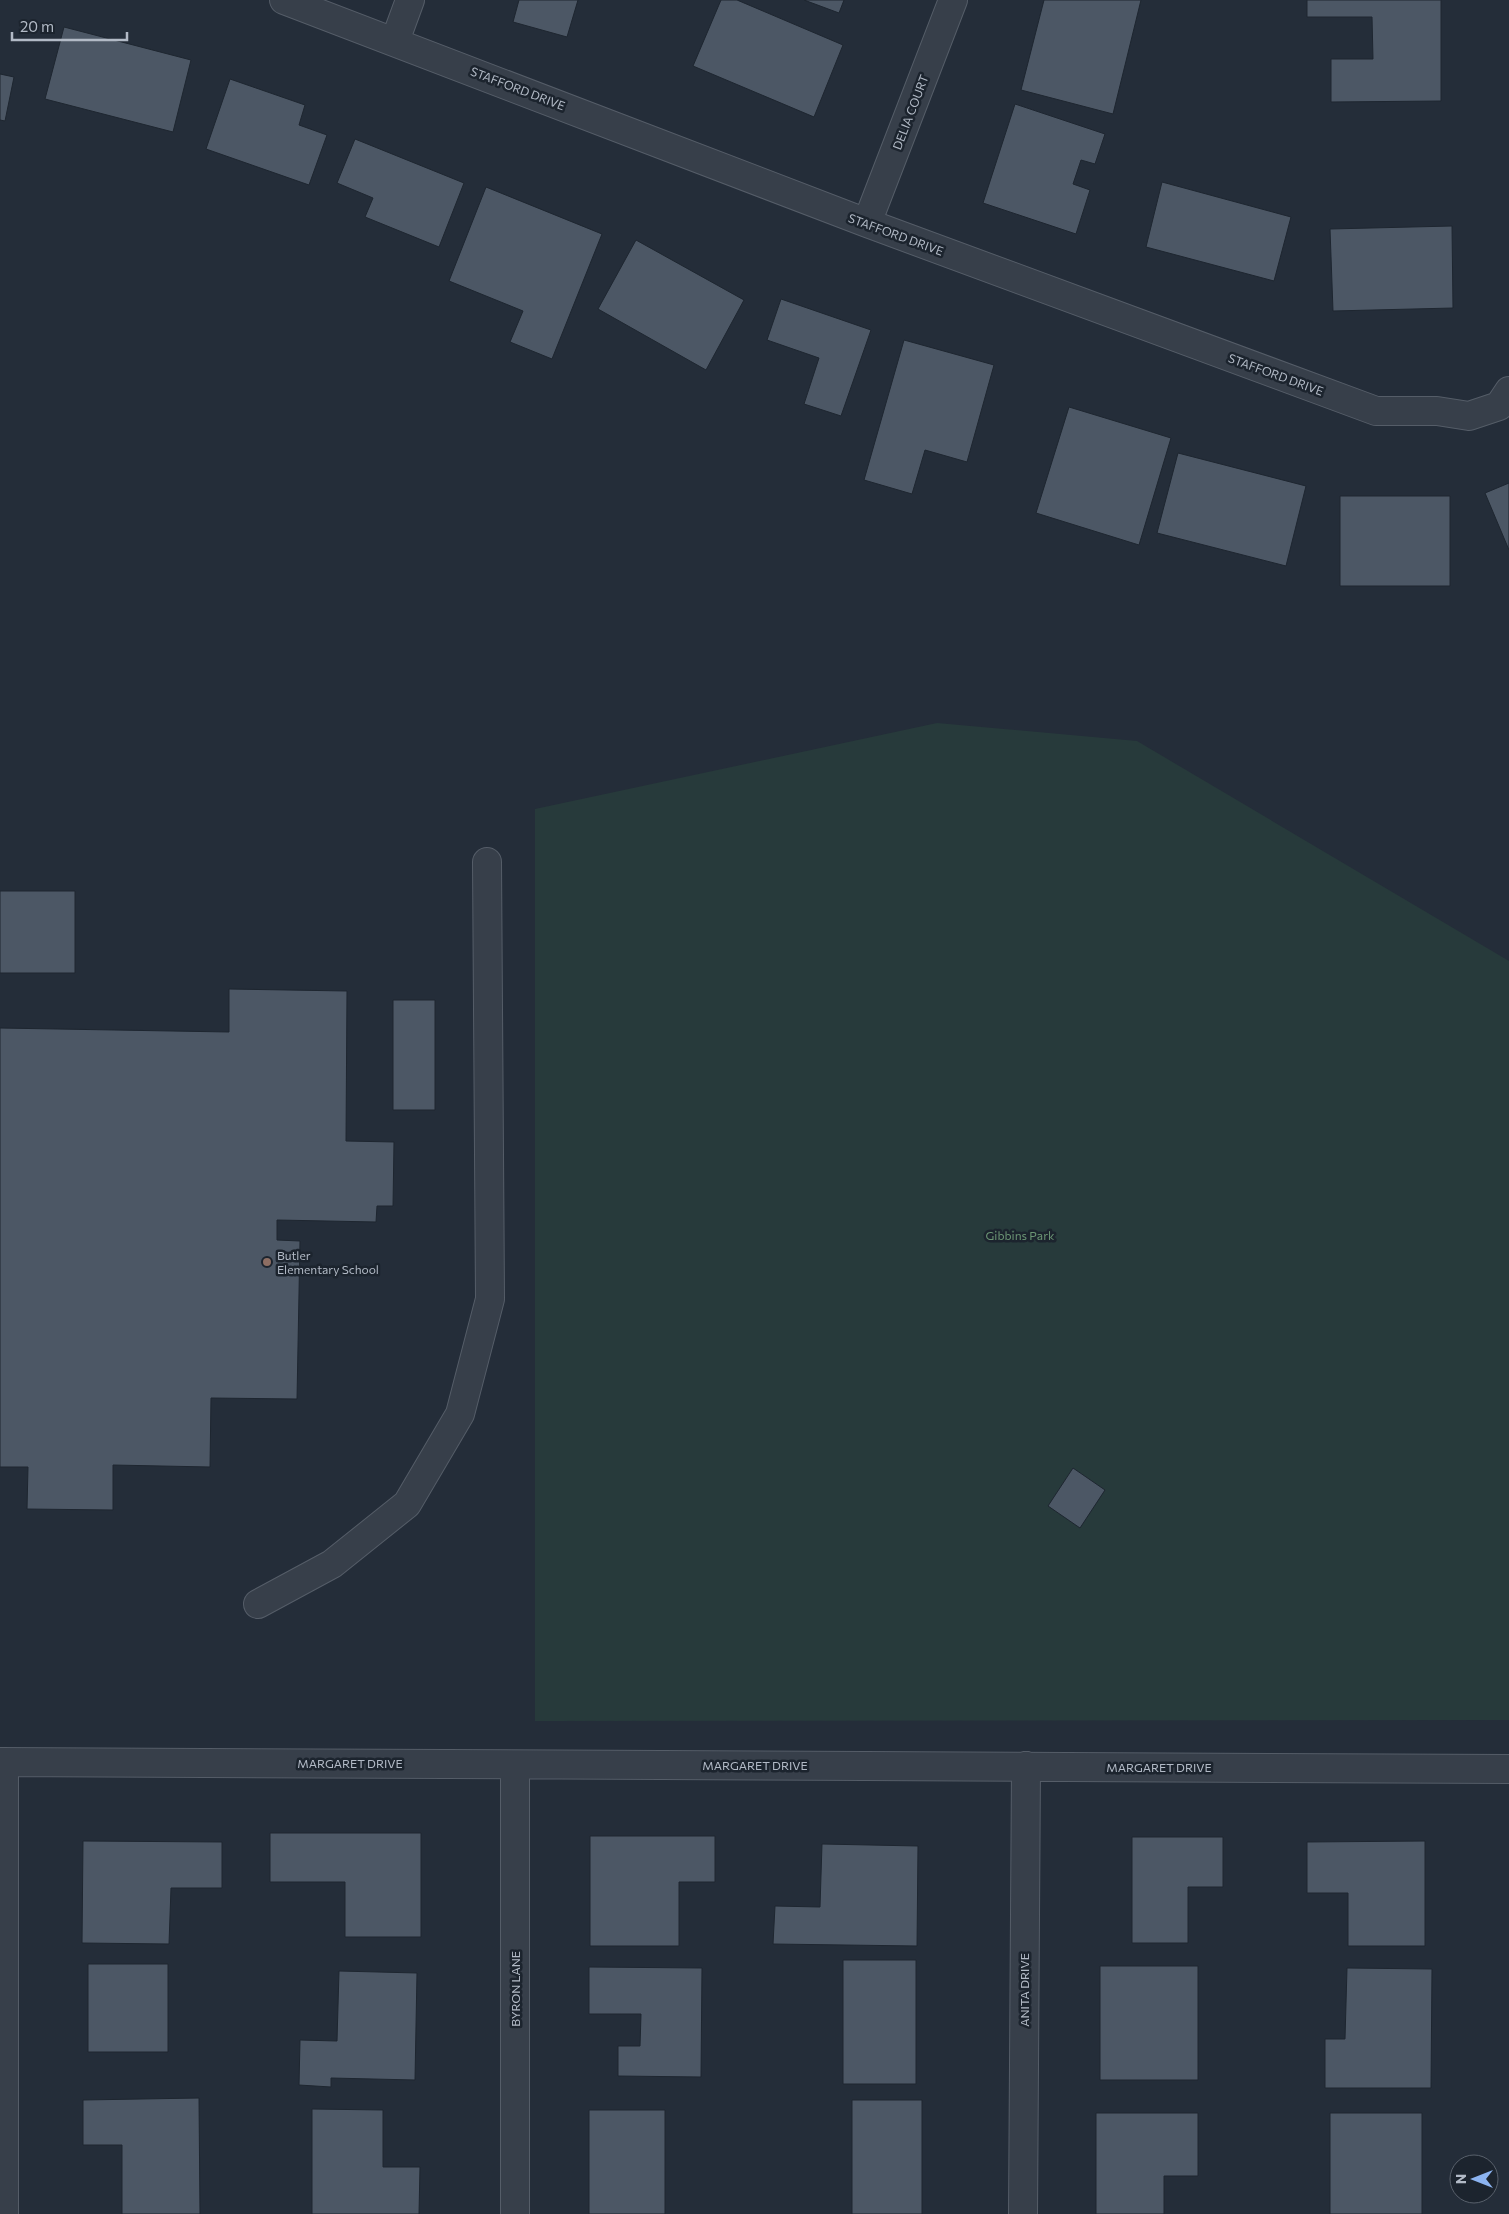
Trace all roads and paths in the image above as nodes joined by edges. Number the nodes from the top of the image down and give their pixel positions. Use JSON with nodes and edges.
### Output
{"nodes":[{"id":1,"x":284,"y":0,"type":"edge"},
{"id":2,"x":410,"y":0,"type":"edge"},
{"id":3,"x":953,"y":0,"type":"edge"},
{"id":4,"x":395,"y":41,"type":"junction"},
{"id":5,"x":867,"y":223,"type":"junction"},
{"id":6,"x":1509,"y":391,"type":"edge"},
{"id":7,"x":487,"y":862,"type":"dead end"},
{"id":8,"x":258,"y":1604,"type":"dead end"},
{"id":9,"x":2,"y":1762,"type":"edge"},
{"id":10,"x":515,"y":1765,"type":"junction"},
{"id":11,"x":1026,"y":1766,"type":"junction"},
{"id":12,"x":1509,"y":1769,"type":"edge"},
{"id":13,"x":4,"y":2214,"type":"edge"},
{"id":14,"x":515,"y":2214,"type":"edge"},
{"id":15,"x":1023,"y":2214,"type":"edge"}],
"edges":[{"from":1,"to":4,"type":"street","name":"STAFFORD DRIVE"},
{"from":2,"to":4,"type":"street"},
{"from":3,"to":5,"type":"street","name":"DELIA COURT"},
{"from":4,"to":5,"type":"street","name":"STAFFORD DRIVE"},
{"from":5,"to":6,"type":"street","name":"STAFFORD DRIVE"},
{"from":7,"to":8,"type":"street"},
{"from":9,"to":10,"type":"street","name":"MARGARET DRIVE"},
{"from":9,"to":13,"type":"street"},
{"from":10,"to":11,"type":"street","name":"MARGARET DRIVE"},
{"from":10,"to":14,"type":"street","name":"BYRON LANE"},
{"from":11,"to":12,"type":"street","name":"MARGARET DRIVE"},
{"from":11,"to":15,"type":"street","name":"ANITA DRIVE"}]}
